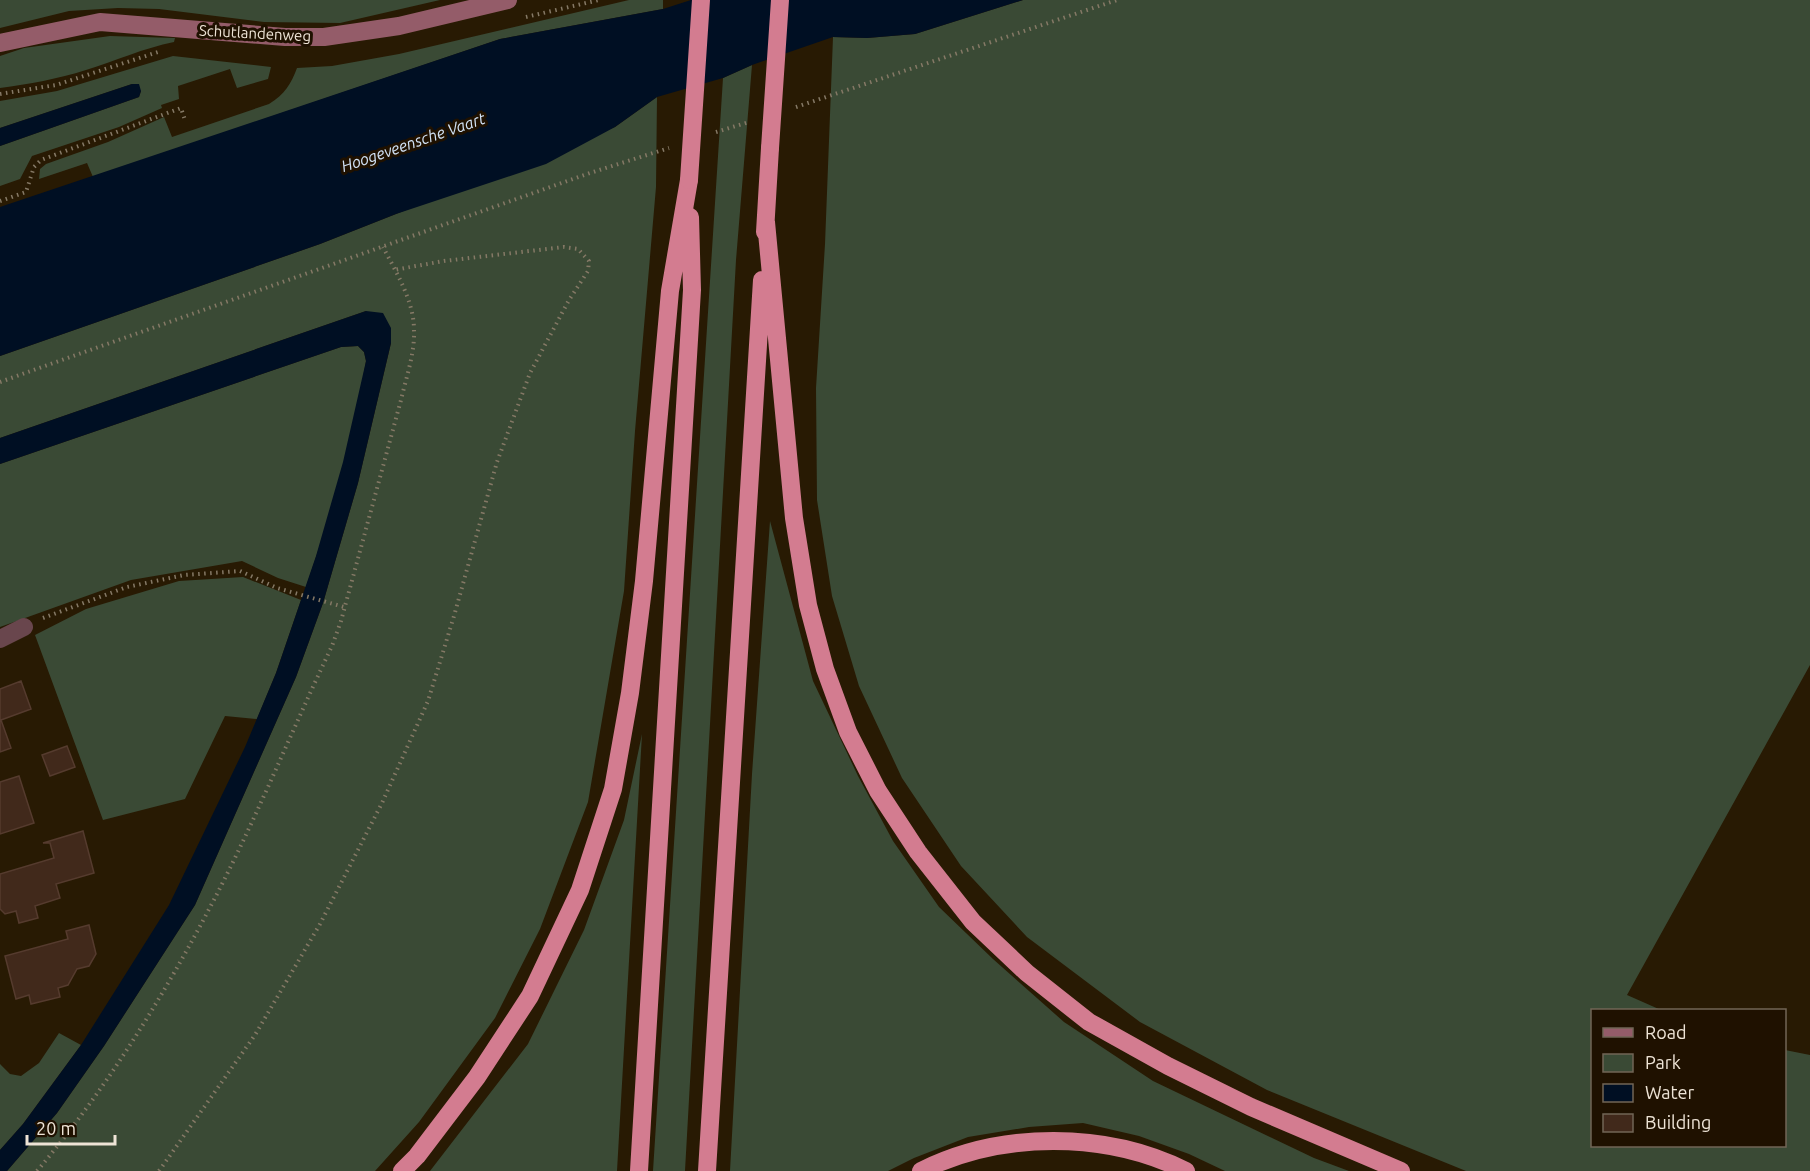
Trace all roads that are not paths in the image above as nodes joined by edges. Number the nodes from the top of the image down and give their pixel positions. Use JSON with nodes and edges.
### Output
{"nodes":[{"id":1,"x":508,"y":0,"type":"edge"},
{"id":2,"x":701,"y":0,"type":"edge"},
{"id":3,"x":780,"y":0,"type":"edge"},
{"id":4,"x":0,"y":43,"type":"edge"},
{"id":5,"x":689,"y":180,"type":"junction"},
{"id":6,"x":766,"y":222,"type":"junction"},
{"id":7,"x":24,"y":627,"type":"road end"},
{"id":8,"x":0,"y":639,"type":"edge"},
{"id":9,"x":402,"y":1171,"type":"edge"},
{"id":10,"x":639,"y":1171,"type":"edge"},
{"id":11,"x":707,"y":1171,"type":"edge"},
{"id":12,"x":921,"y":1171,"type":"edge"},
{"id":13,"x":1186,"y":1171,"type":"edge"},
{"id":14,"x":1401,"y":1171,"type":"edge"}],
"edges":[{"from":1,"to":4,"type":"street","name":"Schutlandenweg"},
{"from":2,"to":5,"type":"highway","bridge":true},
{"from":3,"to":6,"type":"highway","bridge":true},
{"from":5,"to":9,"type":"highway"},
{"from":5,"to":10,"type":"highway"},
{"from":6,"to":11,"type":"highway"},
{"from":6,"to":14,"type":"highway"},
{"from":7,"to":8,"type":"street"},
{"from":12,"to":13,"type":"highway"}]}
